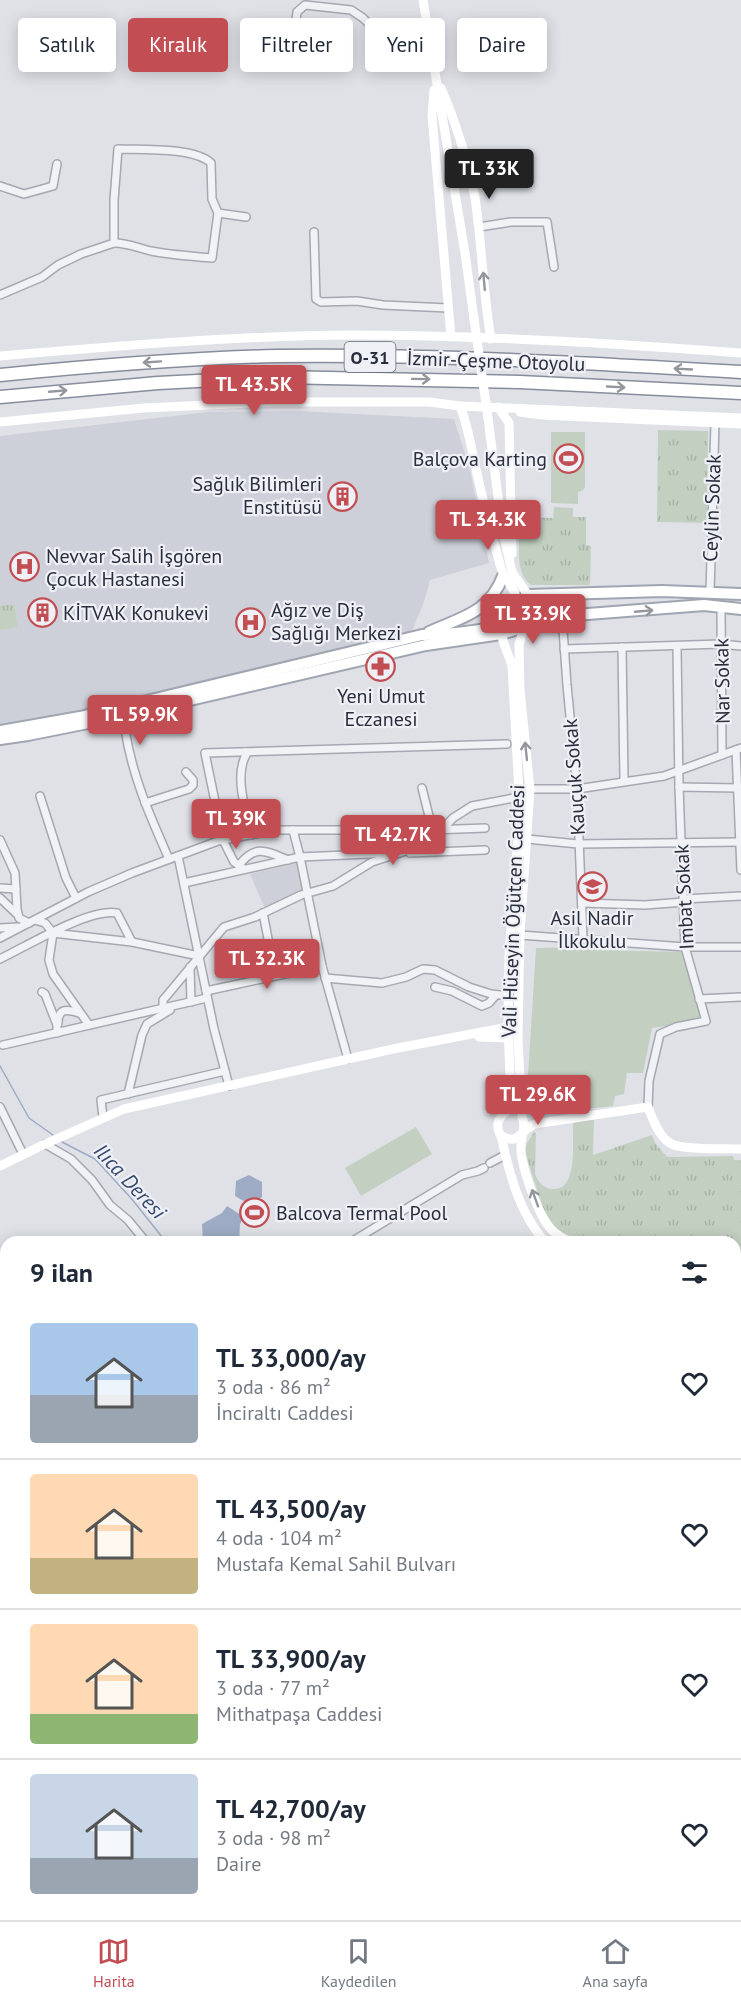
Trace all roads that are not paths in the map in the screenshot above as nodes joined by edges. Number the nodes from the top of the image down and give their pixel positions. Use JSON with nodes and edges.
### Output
{"nodes":[{"id":1,"x":423,"y":0,"type":"edge"},
{"id":2,"x":296,"y":18,"type":"edge"},
{"id":3,"x":426,"y":18,"type":"edge"},
{"id":4,"x":365,"y":20,"type":"edge"},
{"id":5,"x":435,"y":72,"type":"edge"},
{"id":6,"x":435,"y":75,"type":"junction"},
{"id":7,"x":57,"y":164,"type":"dead end"},
{"id":8,"x":0,"y":186,"type":"edge"},
{"id":9,"x":218,"y":213,"type":"junction"},
{"id":10,"x":246,"y":217,"type":"dead end"},
{"id":11,"x":479,"y":227,"type":"junction"},
{"id":12,"x":314,"y":232,"type":"dead end"},
{"id":13,"x":114,"y":243,"type":"junction"},
{"id":14,"x":554,"y":267,"type":"dead end"},
{"id":15,"x":0,"y":295,"type":"edge"},
{"id":16,"x":448,"y":308,"type":"junction"},
{"id":17,"x":451,"y":337,"type":"junction"},
{"id":18,"x":491,"y":339,"type":"junction"},
{"id":19,"x":741,"y":353,"type":"edge"},
{"id":20,"x":0,"y":356,"type":"edge"},
{"id":21,"x":741,"y":372,"type":"edge"},
{"id":22,"x":0,"y":375,"type":"edge"},
{"id":23,"x":741,"y":393,"type":"edge"},
{"id":24,"x":0,"y":397,"type":"edge"},
{"id":25,"x":460,"y":406,"type":"junction"},
{"id":26,"x":503,"y":407,"type":"junction"},
{"id":27,"x":521,"y":413,"type":"junction"},
{"id":28,"x":741,"y":418,"type":"edge"},
{"id":29,"x":0,"y":422,"type":"edge"},
{"id":30,"x":509,"y":423,"type":"junction"},
{"id":31,"x":715,"y":423,"type":"junction"},
{"id":32,"x":741,"y":424,"type":"edge"},
{"id":33,"x":506,"y":574,"type":"junction"},
{"id":34,"x":710,"y":592,"type":"junction"},
{"id":35,"x":566,"y":594,"type":"junction"},
{"id":36,"x":741,"y":594,"type":"edge"},
{"id":37,"x":528,"y":595,"type":"junction"},
{"id":38,"x":517,"y":602,"type":"junction"},
{"id":39,"x":721,"y":606,"type":"junction"},
{"id":40,"x":741,"y":609,"type":"edge"},
{"id":41,"x":565,"y":616,"type":"junction"},
{"id":42,"x":524,"y":626,"type":"junction"},
{"id":43,"x":501,"y":634,"type":"junction"},
{"id":44,"x":424,"y":640,"type":"junction"},
{"id":45,"x":721,"y":644,"type":"junction"},
{"id":46,"x":741,"y":646,"type":"edge"},
{"id":47,"x":622,"y":647,"type":"junction"},
{"id":48,"x":677,"y":647,"type":"junction"},
{"id":49,"x":564,"y":649,"type":"junction"},
{"id":50,"x":139,"y":712,"type":"junction"},
{"id":51,"x":123,"y":716,"type":"junction"},
{"id":52,"x":125,"y":729,"type":"junction"},
{"id":53,"x":0,"y":731,"type":"edge"},
{"id":54,"x":0,"y":739,"type":"edge"},
{"id":55,"x":507,"y":744,"type":"dead end"},
{"id":56,"x":739,"y":749,"type":"edge"},
{"id":57,"x":245,"y":752,"type":"junction"},
{"id":58,"x":723,"y":755,"type":"junction"},
{"id":59,"x":679,"y":771,"type":"junction"},
{"id":60,"x":186,"y":772,"type":"dead end"},
{"id":61,"x":624,"y":781,"type":"junction"},
{"id":62,"x":679,"y":787,"type":"junction"},
{"id":63,"x":422,"y":788,"type":"dead end"},
{"id":64,"x":739,"y":788,"type":"edge"},
{"id":65,"x":530,"y":789,"type":"junction"},
{"id":66,"x":577,"y":789,"type":"junction"},
{"id":67,"x":40,"y":796,"type":"dead end"},
{"id":68,"x":519,"y":797,"type":"junction"},
{"id":69,"x":145,"y":803,"type":"junction"},
{"id":70,"x":485,"y":828,"type":"dead end"},
{"id":71,"x":293,"y":830,"type":"junction"},
{"id":72,"x":442,"y":830,"type":"junction"},
{"id":73,"x":433,"y":834,"type":"junction"},
{"id":74,"x":251,"y":835,"type":"junction"},
{"id":75,"x":527,"y":838,"type":"junction"},
{"id":76,"x":0,"y":840,"type":"edge"},
{"id":77,"x":223,"y":840,"type":"junction"},
{"id":78,"x":740,"y":842,"type":"edge"},
{"id":79,"x":578,"y":844,"type":"junction"},
{"id":80,"x":681,"y":844,"type":"junction"},
{"id":81,"x":484,"y":850,"type":"dead end"},
{"id":82,"x":401,"y":853,"type":"junction"},
{"id":83,"x":178,"y":856,"type":"junction"},
{"id":84,"x":300,"y":857,"type":"junction"},
{"id":85,"x":169,"y":859,"type":"junction"},
{"id":86,"x":288,"y":860,"type":"junction"},
{"id":87,"x":241,"y":867,"type":"junction"},
{"id":88,"x":741,"y":870,"type":"edge"},
{"id":89,"x":184,"y":883,"type":"junction"},
{"id":90,"x":0,"y":888,"type":"edge"},
{"id":91,"x":16,"y":889,"type":"junction"},
{"id":92,"x":308,"y":893,"type":"junction"},
{"id":93,"x":741,"y":896,"type":"edge"},
{"id":94,"x":0,"y":898,"type":"edge"},
{"id":95,"x":76,"y":898,"type":"junction"},
{"id":96,"x":684,"y":901,"type":"junction"},
{"id":97,"x":582,"y":903,"type":"junction"},
{"id":98,"x":263,"y":913,"type":"junction"},
{"id":99,"x":18,"y":915,"type":"junction"},
{"id":100,"x":28,"y":923,"type":"junction"},
{"id":101,"x":0,"y":928,"type":"edge"},
{"id":102,"x":52,"y":933,"type":"junction"},
{"id":103,"x":520,"y":934,"type":"junction"},
{"id":104,"x":0,"y":938,"type":"edge"},
{"id":105,"x":583,"y":938,"type":"junction"},
{"id":106,"x":132,"y":942,"type":"junction"},
{"id":107,"x":685,"y":947,"type":"junction"},
{"id":108,"x":741,"y":947,"type":"edge"},
{"id":109,"x":270,"y":949,"type":"dead end"},
{"id":110,"x":199,"y":957,"type":"junction"},
{"id":111,"x":0,"y":959,"type":"edge"},
{"id":112,"x":322,"y":966,"type":"junction"},
{"id":113,"x":190,"y":967,"type":"junction"},
{"id":114,"x":325,"y":978,"type":"junction"},
{"id":115,"x":435,"y":987,"type":"dead end"},
{"id":116,"x":42,"y":992,"type":"dead end"},
{"id":117,"x":206,"y":994,"type":"junction"},
{"id":118,"x":496,"y":995,"type":"junction"},
{"id":119,"x":509,"y":996,"type":"junction"},
{"id":120,"x":741,"y":997,"type":"edge"},
{"id":121,"x":699,"y":999,"type":"junction"},
{"id":122,"x":187,"y":1003,"type":"junction"},
{"id":123,"x":163,"y":1008,"type":"junction"},
{"id":124,"x":80,"y":1013,"type":"junction"},
{"id":125,"x":89,"y":1025,"type":"junction"},
{"id":126,"x":508,"y":1027,"type":"junction"},
{"id":127,"x":57,"y":1029,"type":"junction"},
{"id":128,"x":456,"y":1038,"type":"junction"},
{"id":129,"x":513,"y":1039,"type":"junction"},
{"id":130,"x":3,"y":1045,"type":"dead end"},
{"id":131,"x":348,"y":1059,"type":"junction"},
{"id":132,"x":225,"y":1071,"type":"junction"},
{"id":133,"x":229,"y":1086,"type":"junction"},
{"id":134,"x":128,"y":1094,"type":"junction"},
{"id":135,"x":0,"y":1107,"type":"edge"},
{"id":136,"x":648,"y":1107,"type":"junction"},
{"id":137,"x":502,"y":1115,"type":"junction"},
{"id":138,"x":103,"y":1117,"type":"junction"},
{"id":139,"x":522,"y":1117,"type":"junction"},
{"id":140,"x":541,"y":1123,"type":"junction"},
{"id":141,"x":522,"y":1134,"type":"junction"},
{"id":142,"x":501,"y":1136,"type":"junction"},
{"id":143,"x":46,"y":1143,"type":"junction"},
{"id":144,"x":741,"y":1149,"type":"edge"},
{"id":145,"x":22,"y":1154,"type":"junction"},
{"id":146,"x":505,"y":1155,"type":"junction"},
{"id":147,"x":0,"y":1166,"type":"edge"},
{"id":148,"x":141,"y":1236,"type":"edge"},
{"id":149,"x":362,"y":1236,"type":"edge"},
{"id":150,"x":541,"y":1236,"type":"edge"},
{"id":151,"x":560,"y":1236,"type":"edge"}],
"edges":[{"from":1,"to":3,"type":"main road"},
{"from":2,"to":4,"type":"street"},
{"from":5,"to":6,"type":"main road"},
{"from":6,"to":11,"type":"main road"},
{"from":6,"to":16,"type":"main road"},
{"from":6,"to":33,"type":"main road","bridge":true},
{"from":7,"to":8,"type":"street"},
{"from":9,"to":10,"type":"street"},
{"from":9,"to":13,"type":"street"},
{"from":9,"to":13,"type":"street"},
{"from":11,"to":14,"type":"street"},
{"from":18,"to":11,"type":"main road","one_way":true},
{"from":12,"to":16,"type":"street"},
{"from":13,"to":15,"type":"street"},
{"from":16,"to":17,"type":"main road"},
{"from":17,"to":18,"type":"main road"},
{"from":17,"to":20,"type":"main road"},
{"from":18,"to":19,"type":"main road"},
{"from":21,"to":22,"type":"highway","name":"İzmir-Çeşme Otoyolu","number":"O-31","one_way":true},
{"from":24,"to":23,"type":"highway","name":"İzmir-Çeşme Otoyolu","number":"O-31","one_way":true},
{"from":25,"to":26,"type":"main road"},
{"from":25,"to":29,"type":"main road"},
{"from":25,"to":33,"type":"main road"},
{"from":26,"to":27,"type":"main road"},
{"from":26,"to":28,"type":"main road"},
{"from":26,"to":30,"type":"main road"},
{"from":27,"to":30,"type":"main road"},
{"from":27,"to":31,"type":"main road"},
{"from":30,"to":33,"type":"main road"},
{"from":31,"to":32,"type":"main road"},
{"from":31,"to":34,"type":"street","name":"Ceylin Sokak"},
{"from":33,"to":37,"type":"main road"},
{"from":33,"to":38,"type":"main road"},
{"from":33,"to":44,"type":"main road"},
{"from":34,"to":35,"type":"main road"},
{"from":34,"to":36,"type":"main road"},
{"from":35,"to":37,"type":"main road"},
{"from":35,"to":41,"type":"main road"},
{"from":37,"to":38,"type":"main road"},
{"from":37,"to":42,"type":"main road","name":"Vali Hüseyin Öğütçen Caddesi"},
{"from":38,"to":43,"type":"main road"},
{"from":38,"to":44,"type":"main road"},
{"from":39,"to":40,"type":"main road"},
{"from":41,"to":39,"type":"main road","one_way":true},
{"from":39,"to":45,"type":"street","name":"Nar Sokak"},
{"from":41,"to":42,"type":"main road"},
{"from":41,"to":49,"type":"street","name":"Kauçuk Sokak"},
{"from":42,"to":43,"type":"main road"},
{"from":65,"to":42,"type":"main road","name":"Vali Hüseyin Öğütçen Caddesi","one_way":true},
{"from":43,"to":44,"type":"main road"},
{"from":43,"to":68,"type":"main road","name":"Vali Hüseyin Öğütçen Caddesi"},
{"from":44,"to":50,"type":"main road"},
{"from":44,"to":53,"type":"main road"},
{"from":45,"to":46,"type":"street"},
{"from":45,"to":48,"type":"street"},
{"from":45,"to":58,"type":"street","name":"Nar Sokak"},
{"from":47,"to":48,"type":"street"},
{"from":47,"to":49,"type":"street"},
{"from":47,"to":61,"type":"street"},
{"from":48,"to":59,"type":"street","name":"Imbat Sokak"},
{"from":49,"to":66,"type":"street","name":"Kauçuk Sokak"},
{"from":50,"to":51,"type":"main road"},
{"from":50,"to":52,"type":"street"},
{"from":51,"to":52,"type":"street"},
{"from":51,"to":54,"type":"main road"},
{"from":52,"to":69,"type":"street"},
{"from":55,"to":57,"type":"street"},
{"from":56,"to":58,"type":"street"},
{"from":56,"to":64,"type":"street"},
{"from":57,"to":74,"type":"street"},
{"from":57,"to":77,"type":"street"},
{"from":58,"to":59,"type":"street"},
{"from":59,"to":61,"type":"street"},
{"from":59,"to":62,"type":"street","name":"Imbat Sokak"},
{"from":60,"to":69,"type":"street"},
{"from":61,"to":66,"type":"street"},
{"from":62,"to":64,"type":"street"},
{"from":62,"to":80,"type":"street","name":"Imbat Sokak"},
{"from":63,"to":73,"type":"street"},
{"from":64,"to":78,"type":"street"},
{"from":65,"to":66,"type":"street"},
{"from":65,"to":75,"type":"main road","name":"Vali Hüseyin Öğütçen Caddesi"},
{"from":66,"to":79,"type":"street","name":"Kauçuk Sokak"},
{"from":67,"to":95,"type":"street"},
{"from":68,"to":72,"type":"street"},
{"from":68,"to":119,"type":"main road","name":"Vali Hüseyin Öğütçen Caddesi"},
{"from":69,"to":85,"type":"street"},
{"from":70,"to":72,"type":"street"},
{"from":71,"to":73,"type":"street"},
{"from":71,"to":74,"type":"street"},
{"from":71,"to":84,"type":"street"},
{"from":72,"to":73,"type":"street"},
{"from":73,"to":82,"type":"street"},
{"from":74,"to":77,"type":"street"},
{"from":75,"to":79,"type":"street"},
{"from":75,"to":103,"type":"main road","name":"Vali Hüseyin Öğütçen Caddesi"},
{"from":76,"to":91,"type":"street"},
{"from":77,"to":83,"type":"street"},
{"from":77,"to":87,"type":"street"},
{"from":78,"to":80,"type":"street"},
{"from":78,"to":88,"type":"street"},
{"from":79,"to":80,"type":"street"},
{"from":79,"to":97,"type":"street","name":"Kauçuk Sokak"},
{"from":80,"to":96,"type":"street","name":"Imbat Sokak"},
{"from":81,"to":82,"type":"street"},
{"from":82,"to":84,"type":"street"},
{"from":82,"to":92,"type":"street"},
{"from":83,"to":85,"type":"street"},
{"from":83,"to":89,"type":"street"},
{"from":84,"to":86,"type":"street"},
{"from":84,"to":92,"type":"street"},
{"from":85,"to":95,"type":"street"},
{"from":86,"to":87,"type":"street"},
{"from":86,"to":87,"type":"street"},
{"from":87,"to":89,"type":"street"},
{"from":89,"to":110,"type":"street"},
{"from":90,"to":91,"type":"street"},
{"from":91,"to":99,"type":"street"},
{"from":92,"to":98,"type":"street"},
{"from":92,"to":112,"type":"street"},
{"from":93,"to":96,"type":"street"},
{"from":94,"to":99,"type":"street"},
{"from":95,"to":100,"type":"street"},
{"from":96,"to":97,"type":"street"},
{"from":96,"to":107,"type":"street","name":"Imbat Sokak"},
{"from":97,"to":105,"type":"street","name":"Kauçuk Sokak"},
{"from":98,"to":109,"type":"street"},
{"from":98,"to":110,"type":"street"},
{"from":99,"to":100,"type":"street"},
{"from":100,"to":101,"type":"street"},
{"from":100,"to":102,"type":"street"},
{"from":100,"to":104,"type":"street"},
{"from":102,"to":106,"type":"street"},
{"from":102,"to":106,"type":"street"},
{"from":102,"to":111,"type":"street"},
{"from":102,"to":124,"type":"street"},
{"from":103,"to":105,"type":"street"},
{"from":103,"to":129,"type":"main road","name":"Vali Hüseyin Öğütçen Caddesi"},
{"from":105,"to":107,"type":"street"},
{"from":106,"to":110,"type":"street"},
{"from":107,"to":108,"type":"street"},
{"from":107,"to":121,"type":"street","name":"Imbat Sokak"},
{"from":110,"to":113,"type":"street"},
{"from":110,"to":117,"type":"street"},
{"from":112,"to":114,"type":"street"},
{"from":112,"to":117,"type":"street"},
{"from":113,"to":122,"type":"street"},
{"from":113,"to":123,"type":"street"},
{"from":114,"to":118,"type":"street"},
{"from":114,"to":131,"type":"street"},
{"from":115,"to":118,"type":"street"},
{"from":116,"to":127,"type":"street"},
{"from":117,"to":122,"type":"street"},
{"from":117,"to":132,"type":"street"},
{"from":118,"to":119,"type":"street"},
{"from":119,"to":126,"type":"main road","name":"Vali Hüseyin Öğütçen Caddesi"},
{"from":120,"to":121,"type":"street"},
{"from":121,"to":136,"type":"street","name":"Imbat Sokak"},
{"from":122,"to":123,"type":"street"},
{"from":122,"to":134,"type":"street"},
{"from":123,"to":125,"type":"street"},
{"from":124,"to":125,"type":"street"},
{"from":124,"to":127,"type":"street"},
{"from":125,"to":127,"type":"street"},
{"from":126,"to":128,"type":"main road"},
{"from":126,"to":129,"type":"main road"},
{"from":127,"to":130,"type":"street"},
{"from":128,"to":129,"type":"main road"},
{"from":128,"to":131,"type":"main road"},
{"from":129,"to":137,"type":"main road","name":"Vali Hüseyin Öğütçen Caddesi"},
{"from":129,"to":139,"type":"main road","name":"Vali Hüseyin Öğütçen Caddesi"},
{"from":131,"to":133,"type":"main road"},
{"from":132,"to":133,"type":"street"},
{"from":132,"to":134,"type":"street"},
{"from":133,"to":138,"type":"main road"},
{"from":134,"to":138,"type":"street"},
{"from":135,"to":145,"type":"street"},
{"from":136,"to":140,"type":"main road"},
{"from":136,"to":144,"type":"main road"},
{"from":137,"to":139,"type":"main road"},
{"from":137,"to":142,"type":"main road"},
{"from":138,"to":143,"type":"main road"},
{"from":139,"to":140,"type":"main road"},
{"from":139,"to":141,"type":"main road"},
{"from":140,"to":141,"type":"main road"},
{"from":141,"to":142,"type":"main road"},
{"from":151,"to":141,"type":"main road","one_way":true},
{"from":142,"to":146,"type":"main road"},
{"from":143,"to":145,"type":"main road"},
{"from":143,"to":148,"type":"street"},
{"from":145,"to":147,"type":"main road"},
{"from":146,"to":149,"type":"street"},
{"from":146,"to":150,"type":"main road"}]}
